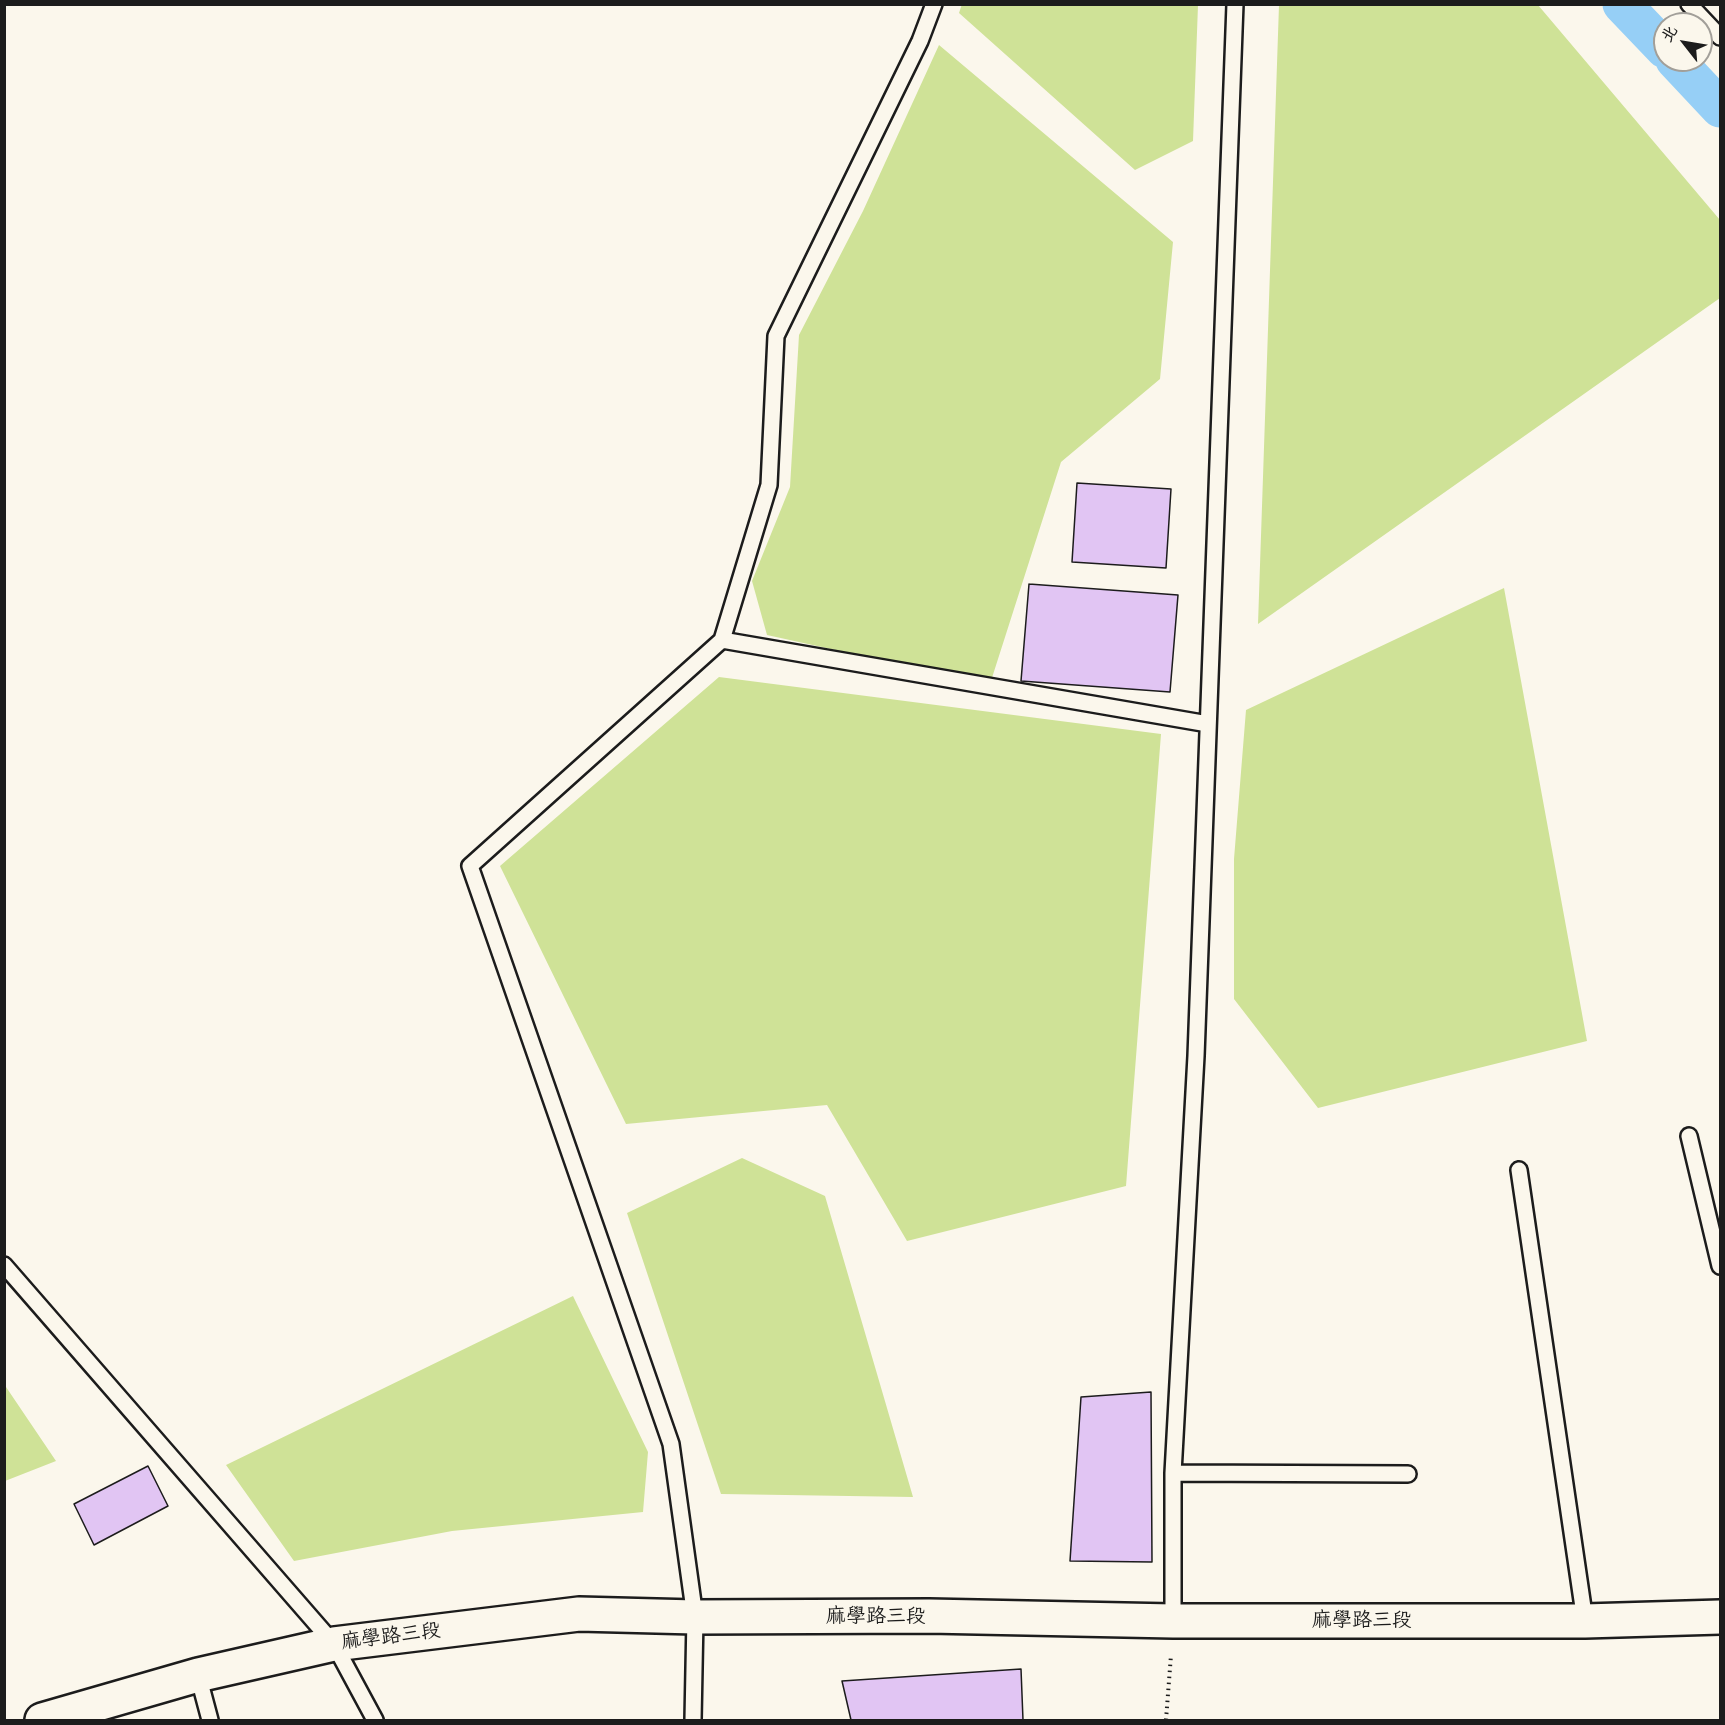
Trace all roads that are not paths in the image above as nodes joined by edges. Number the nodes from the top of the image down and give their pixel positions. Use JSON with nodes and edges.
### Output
{"nodes":[{"id":1,"x":934,"y":4,"type":"edge"},
{"id":2,"x":1235,"y":4,"type":"edge"},
{"id":3,"x":1689,"y":4,"type":"edge"},
{"id":4,"x":1720,"y":37,"type":"edge"},
{"id":5,"x":722,"y":640,"type":"junction"},
{"id":6,"x":1208,"y":724,"type":"junction"},
{"id":7,"x":1689,"y":1136,"type":"dead end"},
{"id":8,"x":1519,"y":1170,"type":"dead end"},
{"id":9,"x":4,"y":1265,"type":"edge"},
{"id":10,"x":1720,"y":1266,"type":"edge"},
{"id":11,"x":1173,"y":1473,"type":"junction"},
{"id":12,"x":1408,"y":1474,"type":"dead end"},
{"id":13,"x":695,"y":1617,"type":"junction"},
{"id":14,"x":1720,"y":1617,"type":"edge"},
{"id":15,"x":1173,"y":1621,"type":"junction"},
{"id":16,"x":1585,"y":1621,"type":"junction"},
{"id":17,"x":334,"y":1644,"type":"junction"},
{"id":18,"x":198,"y":1675,"type":"junction"},
{"id":19,"x":91,"y":1714,"type":"edge"},
{"id":20,"x":42,"y":1720,"type":"edge"},
{"id":21,"x":210,"y":1720,"type":"edge"},
{"id":22,"x":375,"y":1720,"type":"edge"},
{"id":23,"x":693,"y":1720,"type":"edge"}],
"edges":[{"from":1,"to":5,"type":"lane"},
{"from":2,"to":6,"type":"lane"},
{"from":3,"to":4,"type":"lane"},
{"from":5,"to":6,"type":"lane"},
{"from":5,"to":13,"type":"lane"},
{"from":6,"to":11,"type":"lane"},
{"from":7,"to":10,"type":"lane"},
{"from":8,"to":16,"type":"lane"},
{"from":9,"to":17,"type":"lane"},
{"from":11,"to":12,"type":"lane"},
{"from":11,"to":15,"type":"lane"},
{"from":13,"to":15,"type":"main road","name":"麻學路三段"},
{"from":13,"to":17,"type":"main road","name":"麻學路三段"},
{"from":13,"to":23,"type":"lane"},
{"from":14,"to":16,"type":"main road","name":"麻學路三段"},
{"from":15,"to":16,"type":"main road","name":"麻學路三段"},
{"from":17,"to":18,"type":"main road","name":"麻學路三段"},
{"from":17,"to":22,"type":"lane"},
{"from":18,"to":19,"type":"main road","name":"麻學路三段"},
{"from":18,"to":21,"type":"lane"},
{"from":19,"to":20,"type":"main road","name":"麻學路三段"}]}
